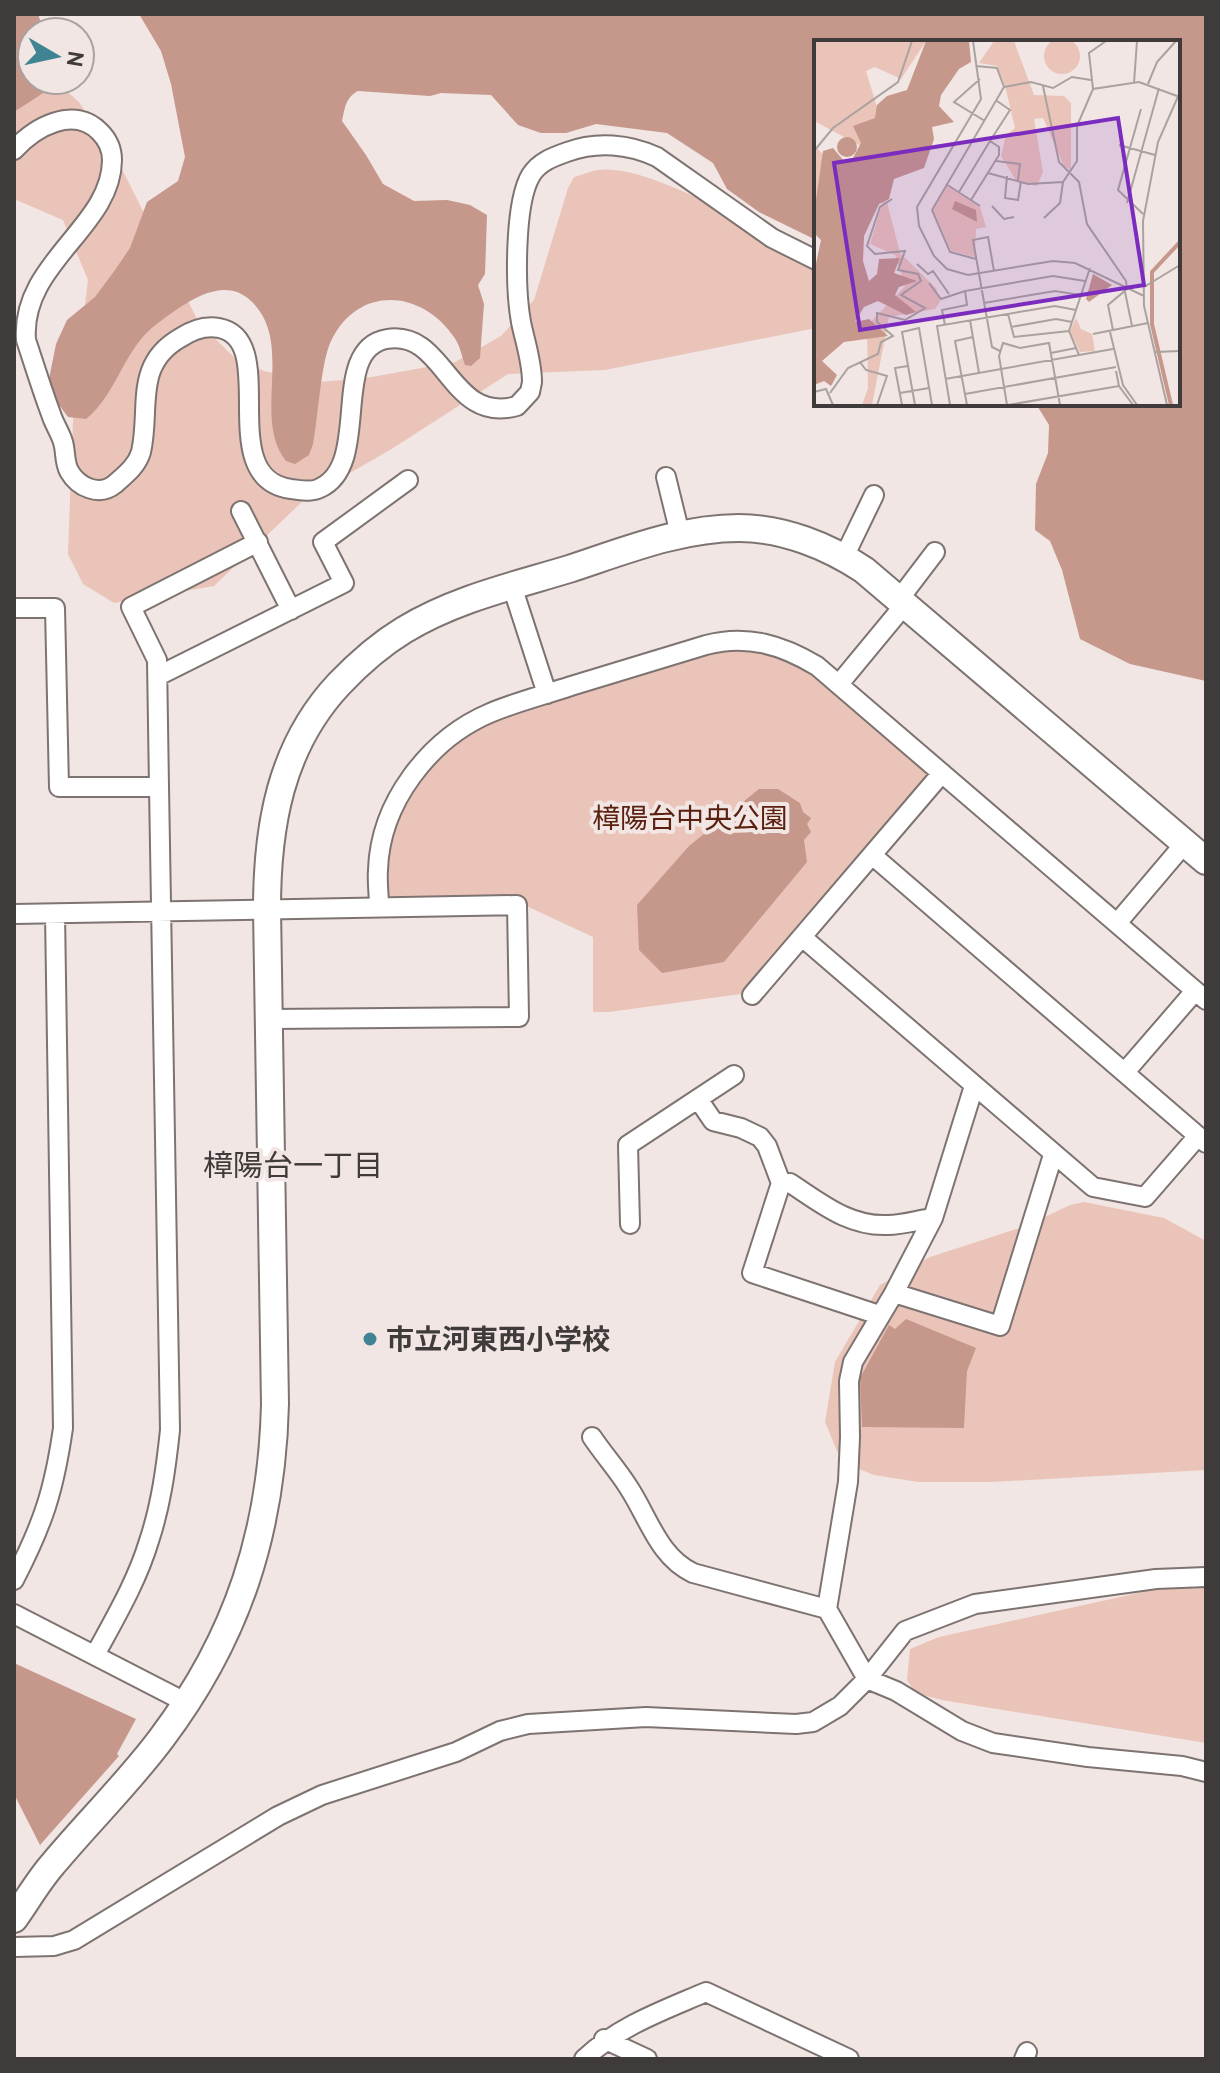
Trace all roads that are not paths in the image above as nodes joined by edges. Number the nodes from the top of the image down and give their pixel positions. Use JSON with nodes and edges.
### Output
{"nodes":[{"id":1,"x":14,"y":150,"type":"edge"},
{"id":2,"x":814,"y":259,"type":"edge"},
{"id":3,"x":666,"y":477,"type":"dead end"},
{"id":4,"x":408,"y":480,"type":"dead end"},
{"id":5,"x":874,"y":495,"type":"dead end"},
{"id":6,"x":241,"y":511,"type":"dead end"},
{"id":7,"x":680,"y":534,"type":"junction"},
{"id":8,"x":258,"y":542,"type":"junction"},
{"id":9,"x":935,"y":552,"type":"dead end"},
{"id":10,"x":844,"y":557,"type":"junction"},
{"id":11,"x":512,"y":586,"type":"junction"},
{"id":12,"x":903,"y":601,"type":"junction"},
{"id":13,"x":14,"y":608,"type":"edge"},
{"id":14,"x":291,"y":610,"type":"junction"},
{"id":15,"x":158,"y":676,"type":"junction"},
{"id":16,"x":839,"y":684,"type":"junction"},
{"id":17,"x":547,"y":694,"type":"junction"},
{"id":18,"x":942,"y":773,"type":"junction"},
{"id":19,"x":159,"y":787,"type":"junction"},
{"id":20,"x":1185,"y":843,"type":"junction"},
{"id":21,"x":872,"y":855,"type":"junction"},
{"id":22,"x":1206,"y":861,"type":"edge"},
{"id":23,"x":379,"y":907,"type":"junction"},
{"id":24,"x":267,"y":909,"type":"junction"},
{"id":25,"x":163,"y":911,"type":"junction"},
{"id":26,"x":14,"y":914,"type":"edge"},
{"id":27,"x":55,"y":914,"type":"junction"},
{"id":28,"x":1118,"y":922,"type":"junction"},
{"id":29,"x":802,"y":937,"type":"junction"},
{"id":30,"x":752,"y":995,"type":"dead end"},
{"id":31,"x":1201,"y":996,"type":"edge"},
{"id":32,"x":270,"y":1019,"type":"junction"},
{"id":33,"x":1125,"y":1072,"type":"junction"},
{"id":34,"x":734,"y":1075,"type":"dead end"},
{"id":35,"x":974,"y":1086,"type":"junction"},
{"id":36,"x":698,"y":1099,"type":"junction"},
{"id":37,"x":1202,"y":1139,"type":"edge"},
{"id":38,"x":1053,"y":1155,"type":"junction"},
{"id":39,"x":781,"y":1183,"type":"junction"},
{"id":40,"x":933,"y":1218,"type":"junction"},
{"id":41,"x":630,"y":1224,"type":"dead end"},
{"id":42,"x":894,"y":1293,"type":"junction"},
{"id":43,"x":879,"y":1315,"type":"junction"},
{"id":44,"x":592,"y":1437,"type":"dead end"},
{"id":45,"x":1206,"y":1577,"type":"edge"},
{"id":46,"x":14,"y":1580,"type":"edge"},
{"id":47,"x":827,"y":1609,"type":"junction"},
{"id":48,"x":14,"y":1614,"type":"edge"},
{"id":49,"x":95,"y":1655,"type":"junction"},
{"id":50,"x":867,"y":1679,"type":"junction"},
{"id":51,"x":187,"y":1703,"type":"junction"},
{"id":52,"x":1206,"y":1772,"type":"edge"},
{"id":53,"x":14,"y":1919,"type":"edge"},
{"id":54,"x":14,"y":1947,"type":"edge"},
{"id":55,"x":604,"y":2039,"type":"junction"},
{"id":56,"x":584,"y":2059,"type":"edge"},
{"id":57,"x":647,"y":2059,"type":"edge"},
{"id":58,"x":849,"y":2059,"type":"edge"}],
"edges":[{"from":1,"to":2,"type":"street"},
{"from":3,"to":7,"type":"street"},
{"from":4,"to":14,"type":"street"},
{"from":5,"to":10,"type":"street"},
{"from":6,"to":8,"type":"street"},
{"from":7,"to":10,"type":"street"},
{"from":7,"to":11,"type":"street"},
{"from":8,"to":14,"type":"street"},
{"from":8,"to":15,"type":"street"},
{"from":9,"to":12,"type":"street"},
{"from":10,"to":12,"type":"street"},
{"from":11,"to":17,"type":"street"},
{"from":11,"to":24,"type":"street"},
{"from":12,"to":16,"type":"street"},
{"from":12,"to":20,"type":"street"},
{"from":13,"to":19,"type":"street"},
{"from":14,"to":15,"type":"street"},
{"from":15,"to":19,"type":"street"},
{"from":16,"to":17,"type":"street"},
{"from":16,"to":18,"type":"street"},
{"from":17,"to":23,"type":"street"},
{"from":18,"to":21,"type":"street"},
{"from":18,"to":28,"type":"street"},
{"from":19,"to":25,"type":"street"},
{"from":20,"to":22,"type":"street"},
{"from":20,"to":28,"type":"street"},
{"from":21,"to":29,"type":"street"},
{"from":21,"to":33,"type":"street"},
{"from":23,"to":24,"type":"street"},
{"from":23,"to":32,"type":"street"},
{"from":24,"to":25,"type":"street"},
{"from":24,"to":32,"type":"street"},
{"from":25,"to":27,"type":"street"},
{"from":25,"to":49,"type":"street"},
{"from":26,"to":27,"type":"street"},
{"from":27,"to":46,"type":"street"},
{"from":28,"to":31,"type":"street"},
{"from":29,"to":30,"type":"street"},
{"from":29,"to":35,"type":"street"},
{"from":31,"to":33,"type":"street"},
{"from":32,"to":51,"type":"street"},
{"from":33,"to":37,"type":"street"},
{"from":34,"to":36,"type":"street"},
{"from":35,"to":38,"type":"street"},
{"from":35,"to":40,"type":"street"},
{"from":36,"to":39,"type":"street"},
{"from":36,"to":41,"type":"street"},
{"from":37,"to":38,"type":"street"},
{"from":38,"to":42,"type":"street"},
{"from":39,"to":40,"type":"street"},
{"from":39,"to":43,"type":"street"},
{"from":40,"to":42,"type":"street"},
{"from":42,"to":43,"type":"street"},
{"from":43,"to":47,"type":"street"},
{"from":44,"to":47,"type":"street"},
{"from":45,"to":50,"type":"street"},
{"from":47,"to":50,"type":"street"},
{"from":48,"to":49,"type":"street"},
{"from":49,"to":51,"type":"street"},
{"from":50,"to":52,"type":"street"},
{"from":50,"to":54,"type":"street"},
{"from":51,"to":53,"type":"street"},
{"from":55,"to":56,"type":"street"},
{"from":55,"to":57,"type":"street"},
{"from":55,"to":58,"type":"street"}]}
